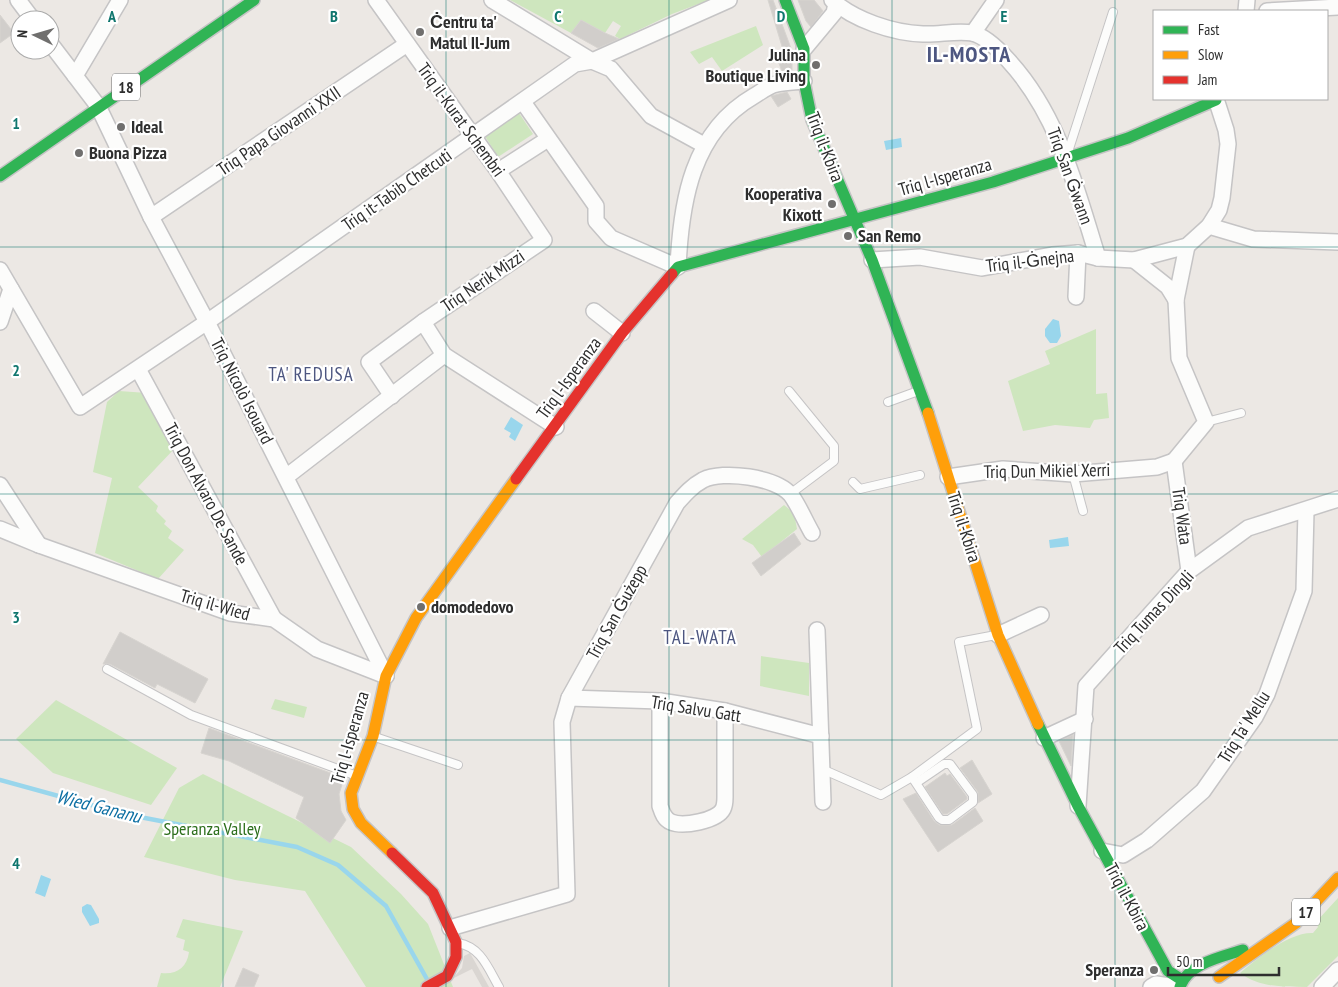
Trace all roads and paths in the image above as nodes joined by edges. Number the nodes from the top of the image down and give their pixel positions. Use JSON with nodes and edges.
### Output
{"nodes":[{"id":1,"x":120,"y":0,"type":"edge"},
{"id":2,"x":254,"y":0,"type":"edge"},
{"id":3,"x":376,"y":0,"type":"edge"},
{"id":4,"x":492,"y":0,"type":"edge"},
{"id":5,"x":728,"y":0,"type":"edge"},
{"id":6,"x":785,"y":0,"type":"edge"},
{"id":7,"x":996,"y":0,"type":"edge"},
{"id":8,"x":836,"y":1,"type":"edge"},
{"id":9,"x":1338,"y":7,"type":"edge"},
{"id":10,"x":1284,"y":10,"type":"edge"},
{"id":11,"x":1113,"y":12,"type":"dead end"},
{"id":12,"x":973,"y":33,"type":"junction"},
{"id":13,"x":407,"y":44,"type":"junction"},
{"id":14,"x":804,"y":50,"type":"junction"},
{"id":15,"x":60,"y":56,"type":"edge"},
{"id":16,"x":592,"y":61,"type":"junction"},
{"id":17,"x":75,"y":76,"type":"junction"},
{"id":18,"x":804,"y":80,"type":"junction"},
{"id":19,"x":1214,"y":100,"type":"edge"},
{"id":20,"x":1216,"y":100,"type":"edge"},
{"id":21,"x":523,"y":102,"type":"junction"},
{"id":22,"x":98,"y":106,"type":"junction"},
{"id":23,"x":473,"y":137,"type":"junction"},
{"id":24,"x":548,"y":138,"type":"junction"},
{"id":25,"x":704,"y":145,"type":"junction"},
{"id":26,"x":1067,"y":159,"type":"junction"},
{"id":27,"x":498,"y":171,"type":"junction"},
{"id":28,"x":0,"y":176,"type":"edge"},
{"id":29,"x":152,"y":217,"type":"junction"},
{"id":30,"x":856,"y":222,"type":"junction"},
{"id":31,"x":1208,"y":226,"type":"junction"},
{"id":32,"x":544,"y":240,"type":"joint"},
{"id":33,"x":1338,"y":242,"type":"edge"},
{"id":34,"x":1187,"y":246,"type":"junction"},
{"id":35,"x":1078,"y":254,"type":"junction"},
{"id":36,"x":1098,"y":258,"type":"junction"},
{"id":37,"x":872,"y":260,"type":"junction"},
{"id":38,"x":1134,"y":260,"type":"junction"},
{"id":39,"x":678,"y":267,"type":"junction"},
{"id":40,"x":0,"y":270,"type":"edge"},
{"id":41,"x":10,"y":289,"type":"junction"},
{"id":42,"x":1076,"y":297,"type":"dead end"},
{"id":43,"x":1176,"y":300,"type":"junction"},
{"id":44,"x":594,"y":311,"type":"dead end"},
{"id":45,"x":0,"y":322,"type":"edge"},
{"id":46,"x":207,"y":322,"type":"junction"},
{"id":47,"x":423,"y":322,"type":"junction"},
{"id":48,"x":622,"y":333,"type":"junction"},
{"id":49,"x":444,"y":355,"type":"junction"},
{"id":50,"x":138,"y":369,"type":"junction"},
{"id":51,"x":921,"y":390,"type":"junction"},
{"id":52,"x":790,"y":391,"type":"dead end"},
{"id":53,"x":392,"y":396,"type":"junction"},
{"id":54,"x":888,"y":402,"type":"dead end"},
{"id":55,"x":1241,"y":413,"type":"dead end"},
{"id":56,"x":1206,"y":422,"type":"junction"},
{"id":57,"x":556,"y":427,"type":"junction"},
{"id":58,"x":1174,"y":461,"type":"junction"},
{"id":59,"x":1073,"y":474,"type":"junction"},
{"id":60,"x":920,"y":475,"type":"dead end"},
{"id":61,"x":286,"y":477,"type":"junction"},
{"id":62,"x":948,"y":477,"type":"junction"},
{"id":63,"x":853,"y":482,"type":"dead end"},
{"id":64,"x":0,"y":486,"type":"edge"},
{"id":65,"x":790,"y":494,"type":"junction"},
{"id":66,"x":1338,"y":499,"type":"edge"},
{"id":67,"x":1083,"y":511,"type":"dead end"},
{"id":68,"x":1306,"y":511,"type":"junction"},
{"id":69,"x":0,"y":529,"type":"edge"},
{"id":70,"x":812,"y":533,"type":"dead end"},
{"id":71,"x":38,"y":545,"type":"junction"},
{"id":72,"x":1189,"y":571,"type":"junction"},
{"id":73,"x":1041,"y":615,"type":"dead end"},
{"id":74,"x":274,"y":619,"type":"junction"},
{"id":75,"x":818,"y":630,"type":"dead end"},
{"id":76,"x":998,"y":635,"type":"junction"},
{"id":77,"x":107,"y":669,"type":"dead end"},
{"id":78,"x":386,"y":676,"type":"junction"},
{"id":79,"x":569,"y":698,"type":"junction"},
{"id":80,"x":660,"y":701,"type":"junction"},
{"id":81,"x":725,"y":710,"type":"junction"},
{"id":82,"x":1085,"y":719,"type":"junction"},
{"id":83,"x":372,"y":736,"type":"junction"},
{"id":84,"x":821,"y":736,"type":"junction"},
{"id":85,"x":1044,"y":738,"type":"junction"},
{"id":86,"x":458,"y":765,"type":"dead end"},
{"id":87,"x":822,"y":769,"type":"junction"},
{"id":88,"x":357,"y":776,"type":"junction"},
{"id":89,"x":914,"y":780,"type":"junction"},
{"id":90,"x":823,"y":802,"type":"dead end"},
{"id":91,"x":1078,"y":806,"type":"junction"},
{"id":92,"x":1102,"y":851,"type":"junction"},
{"id":93,"x":1338,"y":878,"type":"edge"},
{"id":94,"x":450,"y":928,"type":"junction"},
{"id":95,"x":1270,"y":940,"type":"junction"},
{"id":96,"x":456,"y":942,"type":"junction"},
{"id":97,"x":1202,"y":966,"type":"junction"},
{"id":98,"x":1338,"y":970,"type":"edge"},
{"id":99,"x":1223,"y":984,"type":"edge"},
{"id":100,"x":1180,"y":985,"type":"edge"},
{"id":101,"x":1154,"y":986,"type":"edge"},
{"id":102,"x":427,"y":987,"type":"edge"},
{"id":103,"x":499,"y":987,"type":"edge"},
{"id":104,"x":1322,"y":987,"type":"edge"}],
"edges":[{"from":1,"to":17,"type":"street"},
{"from":2,"to":22,"type":"main road","number":"18"},
{"from":3,"to":13,"type":"street","name":"Triq il-Kurat Schembri"},
{"from":4,"to":16,"type":"street"},
{"from":5,"to":16,"type":"street","name":"Triq it-Tabib Chetcuti"},
{"from":6,"to":14,"type":"main road","name":"Triq il-Kbira"},
{"from":7,"to":12,"type":"street"},
{"from":8,"to":12,"type":"street"},
{"from":8,"to":14,"type":"street"},
{"from":9,"to":10,"type":"street"},
{"from":11,"to":26,"type":"lane"},
{"from":12,"to":26,"type":"street","name":"Triq San Ġwann"},
{"from":13,"to":23,"type":"street","name":"Triq il-Kurat Schembri"},
{"from":13,"to":29,"type":"street","name":"Triq Papa Giovanni XXII"},
{"from":14,"to":18,"type":"main road","name":"Triq il-Kbira"},
{"from":15,"to":17,"type":"street","name":"Triq Nicolò Isouard"},
{"from":16,"to":21,"type":"street","name":"Triq it-Tabib Chetcuti"},
{"from":16,"to":25,"type":"street"},
{"from":17,"to":22,"type":"street","name":"Triq Nicolò Isouard"},
{"from":18,"to":25,"type":"street"},
{"from":18,"to":30,"type":"main road","name":"Triq il-Kbira"},
{"from":19,"to":26,"type":"main road","name":"Triq l-Isperanza"},
{"from":20,"to":31,"type":"street"},
{"from":21,"to":23,"type":"street","name":"Triq it-Tabib Chetcuti"},
{"from":21,"to":24,"type":"street"},
{"from":22,"to":28,"type":"main road","number":"18"},
{"from":22,"to":29,"type":"street","name":"Triq Nicolò Isouard"},
{"from":23,"to":27,"type":"street","name":"Triq il-Kurat Schembri"},
{"from":23,"to":46,"type":"street","name":"Triq it-Tabib Chetcuti"},
{"from":24,"to":27,"type":"street"},
{"from":24,"to":39,"type":"street"},
{"from":25,"to":39,"type":"street"},
{"from":26,"to":30,"type":"main road","name":"Triq l-Isperanza"},
{"from":26,"to":36,"type":"street","name":"Triq San Ġwann"},
{"from":27,"to":32,"type":"street","name":"Triq il-Kurat Schembri"},
{"from":29,"to":46,"type":"street","name":"Triq Nicolò Isouard"},
{"from":30,"to":37,"type":"main road","name":"Triq il-Kbira"},
{"from":30,"to":39,"type":"main road","name":"Triq l-Isperanza"},
{"from":31,"to":33,"type":"street"},
{"from":31,"to":34,"type":"street"},
{"from":32,"to":47,"type":"street","name":"Triq Nerik Mizzi"},
{"from":34,"to":38,"type":"street","name":"Triq il-Ġnejna"},
{"from":34,"to":43,"type":"street"},
{"from":35,"to":36,"type":"street","name":"Triq il-Ġnejna"},
{"from":35,"to":37,"type":"street","name":"Triq il-Ġnejna"},
{"from":35,"to":42,"type":"street"},
{"from":36,"to":38,"type":"street","name":"Triq il-Ġnejna"},
{"from":37,"to":51,"type":"main road","name":"Triq il-Kbira"},
{"from":38,"to":43,"type":"street"},
{"from":39,"to":48,"type":"main road","name":"Triq l-Isperanza"},
{"from":40,"to":41,"type":"street"},
{"from":41,"to":45,"type":"street"},
{"from":41,"to":50,"type":"street","name":"Triq it-Tabib Chetcuti"},
{"from":43,"to":56,"type":"street"},
{"from":44,"to":48,"type":"street"},
{"from":46,"to":50,"type":"street","name":"Triq it-Tabib Chetcuti"},
{"from":46,"to":61,"type":"street","name":"Triq Nicolò Isouard"},
{"from":47,"to":49,"type":"street","name":"Triq Nerik Mizzi"},
{"from":47,"to":53,"type":"street","name":"Triq Nerik Mizzi"},
{"from":48,"to":57,"type":"main road","name":"Triq l-Isperanza"},
{"from":49,"to":53,"type":"street"},
{"from":49,"to":57,"type":"street"},
{"from":50,"to":74,"type":"street","name":"Triq Don Alvaro De Sande"},
{"from":51,"to":54,"type":"lane"},
{"from":51,"to":62,"type":"main road","name":"Triq il-Kbira"},
{"from":52,"to":65,"type":"lane"},
{"from":53,"to":61,"type":"street"},
{"from":55,"to":56,"type":"lane"},
{"from":56,"to":58,"type":"street"},
{"from":57,"to":78,"type":"main road","name":"Triq l-Isperanza"},
{"from":58,"to":59,"type":"street","name":"Triq Dun Mikiel Xerri"},
{"from":58,"to":72,"type":"street","name":"Triq Wata"},
{"from":59,"to":62,"type":"street","name":"Triq Dun Mikiel Xerri"},
{"from":59,"to":67,"type":"lane"},
{"from":60,"to":63,"type":"lane"},
{"from":61,"to":78,"type":"street","name":"Triq Nicolò Isouard"},
{"from":62,"to":76,"type":"main road","name":"Triq il-Kbira"},
{"from":64,"to":71,"type":"street"},
{"from":65,"to":70,"type":"street"},
{"from":65,"to":79,"type":"street","name":"Triq San Ġużepp"},
{"from":66,"to":68,"type":"street","name":"Triq Tumas Dingli"},
{"from":68,"to":72,"type":"street","name":"Triq Tumas Dingli"},
{"from":68,"to":92,"type":"street","name":"Triq Ta' Mellu"},
{"from":69,"to":71,"type":"street","name":"Triq il-Wied"},
{"from":71,"to":74,"type":"street","name":"Triq il-Wied"},
{"from":72,"to":82,"type":"street","name":"Triq Tumas Dingli"},
{"from":73,"to":76,"type":"street"},
{"from":74,"to":78,"type":"street","name":"Triq il-Wied"},
{"from":75,"to":84,"type":"street"},
{"from":76,"to":85,"type":"main road","name":"Triq il-Kbira"},
{"from":76,"to":89,"type":"lane"},
{"from":77,"to":88,"type":"lane"},
{"from":78,"to":83,"type":"main road","name":"Triq l-Isperanza"},
{"from":79,"to":80,"type":"street","name":"Triq Salvu Gatt"},
{"from":79,"to":94,"type":"street","name":"Triq San Ġużepp"},
{"from":80,"to":81,"type":"street","name":"Triq Salvu Gatt"},
{"from":80,"to":81,"type":"street"},
{"from":81,"to":84,"type":"street","name":"Triq Salvu Gatt"},
{"from":82,"to":85,"type":"street"},
{"from":82,"to":91,"type":"street","name":"Triq Tumas Dingli"},
{"from":83,"to":86,"type":"lane"},
{"from":83,"to":88,"type":"main road","name":"Triq l-Isperanza"},
{"from":84,"to":87,"type":"street"},
{"from":85,"to":91,"type":"main road","name":"Triq il-Kbira"},
{"from":87,"to":89,"type":"lane"},
{"from":87,"to":90,"type":"street"},
{"from":88,"to":94,"type":"main road","name":"Triq l-Isperanza"},
{"from":89,"to":89,"type":"lane"},
{"from":91,"to":92,"type":"main road","name":"Triq il-Kbira"},
{"from":92,"to":100,"type":"main road","name":"Triq il-Kbira"},
{"from":93,"to":95,"type":"main road","number":"17"},
{"from":94,"to":96,"type":"main road","name":"Triq l-Isperanza"},
{"from":95,"to":97,"type":"main road","number":"17"},
{"from":95,"to":99,"type":"main road","number":"17"},
{"from":96,"to":102,"type":"main road"},
{"from":96,"to":103,"type":"lane"},
{"from":97,"to":99,"type":"main road"},
{"from":97,"to":100,"type":"main road"},
{"from":98,"to":104,"type":"street"},
{"from":100,"to":101,"type":"street"}]}
